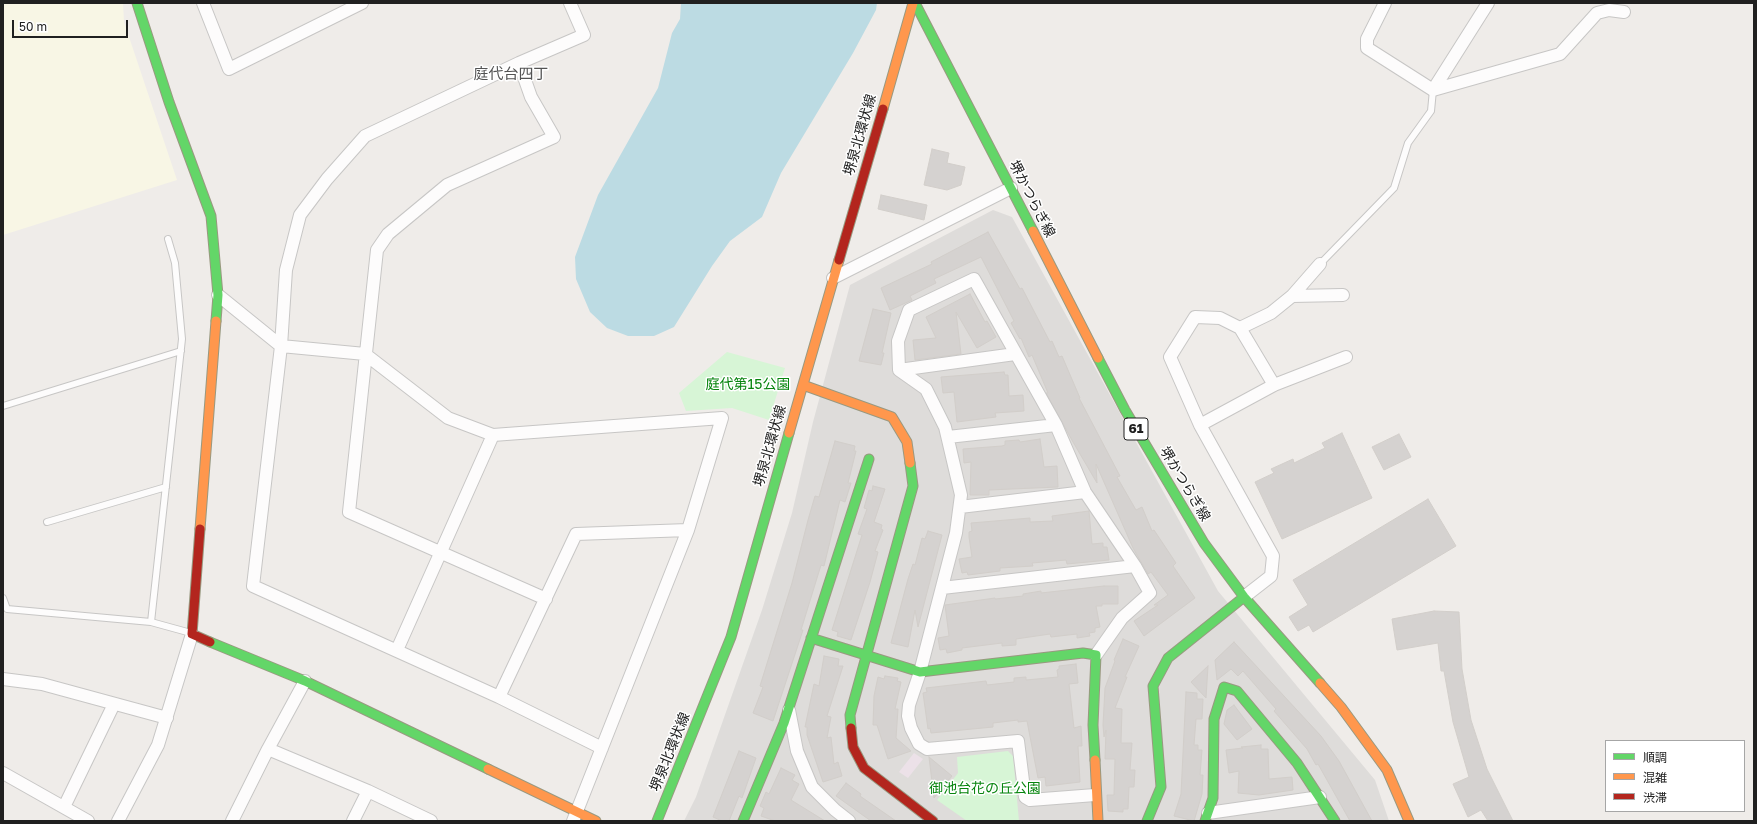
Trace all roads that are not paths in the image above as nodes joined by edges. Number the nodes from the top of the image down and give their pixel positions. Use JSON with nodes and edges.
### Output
{"nodes":[{"id":1,"x":137,"y":3,"type":"edge"},
{"id":2,"x":203,"y":3,"type":"edge"},
{"id":3,"x":362,"y":3,"type":"edge"},
{"id":4,"x":570,"y":3,"type":"edge"},
{"id":5,"x":914,"y":3,"type":"edge"},
{"id":6,"x":1385,"y":3,"type":"edge"},
{"id":7,"x":1488,"y":3,"type":"edge"},
{"id":8,"x":1624,"y":12,"type":"dead end"},
{"id":9,"x":519,"y":63,"type":"junction"},
{"id":10,"x":1433,"y":90,"type":"junction"},
{"id":11,"x":1011,"y":188,"type":"junction"},
{"id":12,"x":168,"y":239,"type":"dead end"},
{"id":13,"x":1320,"y":264,"type":"joint"},
{"id":14,"x":834,"y":278,"type":"junction"},
{"id":15,"x":218,"y":295,"type":"junction"},
{"id":16,"x":1343,"y":295,"type":"dead end"},
{"id":17,"x":1292,"y":296,"type":"junction"},
{"id":18,"x":1240,"y":328,"type":"junction"},
{"id":19,"x":282,"y":346,"type":"junction"},
{"id":20,"x":181,"y":351,"type":"junction"},
{"id":21,"x":365,"y":354,"type":"junction"},
{"id":22,"x":1015,"y":354,"type":"junction"},
{"id":23,"x":1346,"y":357,"type":"dead end"},
{"id":24,"x":899,"y":370,"type":"junction"},
{"id":25,"x":803,"y":385,"type":"junction"},
{"id":26,"x":1274,"y":385,"type":"junction"},
{"id":27,"x":3,"y":406,"type":"edge"},
{"id":28,"x":1056,"y":425,"type":"junction"},
{"id":29,"x":1200,"y":425,"type":"junction"},
{"id":30,"x":493,"y":435,"type":"junction"},
{"id":31,"x":948,"y":437,"type":"junction"},
{"id":32,"x":869,"y":459,"type":"dead end"},
{"id":33,"x":166,"y":487,"type":"junction"},
{"id":34,"x":1085,"y":492,"type":"junction"},
{"id":35,"x":960,"y":507,"type":"junction"},
{"id":36,"x":47,"y":522,"type":"dead end"},
{"id":37,"x":688,"y":530,"type":"junction"},
{"id":38,"x":441,"y":551,"type":"junction"},
{"id":39,"x":1135,"y":566,"type":"junction"},
{"id":40,"x":942,"y":588,"type":"junction"},
{"id":41,"x":1244,"y":597,"type":"junction"},
{"id":42,"x":3,"y":598,"type":"edge"},
{"id":43,"x":546,"y":599,"type":"junction"},
{"id":44,"x":151,"y":622,"type":"junction"},
{"id":45,"x":192,"y":634,"type":"junction"},
{"id":46,"x":811,"y":638,"type":"junction"},
{"id":47,"x":397,"y":650,"type":"junction"},
{"id":48,"x":867,"y":655,"type":"junction"},
{"id":49,"x":1096,"y":655,"type":"junction"},
{"id":50,"x":920,"y":672,"type":"junction"},
{"id":51,"x":3,"y":679,"type":"edge"},
{"id":52,"x":305,"y":681,"type":"junction"},
{"id":53,"x":499,"y":697,"type":"junction"},
{"id":54,"x":114,"y":704,"type":"junction"},
{"id":55,"x":789,"y":707,"type":"junction"},
{"id":56,"x":167,"y":718,"type":"junction"},
{"id":57,"x":268,"y":748,"type":"junction"},
{"id":58,"x":602,"y":748,"type":"junction"},
{"id":59,"x":3,"y":773,"type":"edge"},
{"id":60,"x":368,"y":791,"type":"junction"},
{"id":61,"x":1095,"y":795,"type":"junction"},
{"id":62,"x":1320,"y":798,"type":"junction"},
{"id":63,"x":64,"y":807,"type":"junction"},
{"id":64,"x":576,"y":817,"type":"edge"},
{"id":65,"x":1207,"y":817,"type":"edge"},
{"id":66,"x":88,"y":821,"type":"edge"},
{"id":67,"x":118,"y":821,"type":"edge"},
{"id":68,"x":232,"y":821,"type":"edge"},
{"id":69,"x":354,"y":821,"type":"edge"},
{"id":70,"x":431,"y":821,"type":"edge"},
{"id":71,"x":596,"y":821,"type":"edge"},
{"id":72,"x":657,"y":821,"type":"edge"},
{"id":73,"x":743,"y":821,"type":"edge"},
{"id":74,"x":849,"y":821,"type":"edge"},
{"id":75,"x":933,"y":821,"type":"edge"},
{"id":76,"x":1098,"y":821,"type":"edge"},
{"id":77,"x":1147,"y":821,"type":"edge"},
{"id":78,"x":1335,"y":821,"type":"edge"},
{"id":79,"x":1409,"y":821,"type":"edge"}],
"edges":[{"from":1,"to":15,"type":"street"},
{"from":2,"to":3,"type":"street"},
{"from":4,"to":9,"type":"street"},
{"from":5,"to":11,"type":"street","name":"堺かつらぎ線","number":"61"},
{"from":5,"to":14,"type":"street","name":"堺泉北環状線"},
{"from":6,"to":10,"type":"street"},
{"from":7,"to":10,"type":"street"},
{"from":8,"to":10,"type":"street"},
{"from":9,"to":19,"type":"street"},
{"from":9,"to":21,"type":"street"},
{"from":10,"to":13,"type":"lane"},
{"from":11,"to":14,"type":"street"},
{"from":11,"to":41,"type":"street","name":"堺かつらぎ線","number":"61"},
{"from":12,"to":20,"type":"lane"},
{"from":13,"to":17,"type":"street"},
{"from":14,"to":25,"type":"street","name":"堺泉北環状線"},
{"from":15,"to":19,"type":"street"},
{"from":15,"to":45,"type":"street"},
{"from":16,"to":17,"type":"street"},
{"from":17,"to":18,"type":"street"},
{"from":18,"to":26,"type":"street"},
{"from":18,"to":29,"type":"street"},
{"from":19,"to":21,"type":"street"},
{"from":19,"to":47,"type":"street"},
{"from":20,"to":27,"type":"lane"},
{"from":20,"to":33,"type":"lane"},
{"from":21,"to":30,"type":"street"},
{"from":21,"to":38,"type":"street"},
{"from":22,"to":24,"type":"street"},
{"from":22,"to":24,"type":"street"},
{"from":22,"to":28,"type":"street"},
{"from":23,"to":26,"type":"street"},
{"from":24,"to":31,"type":"street"},
{"from":25,"to":48,"type":"street"},
{"from":25,"to":72,"type":"street","name":"堺泉北環状線"},
{"from":26,"to":29,"type":"street"},
{"from":28,"to":31,"type":"street"},
{"from":28,"to":34,"type":"street"},
{"from":29,"to":41,"type":"street"},
{"from":30,"to":37,"type":"street"},
{"from":30,"to":38,"type":"street"},
{"from":31,"to":35,"type":"street"},
{"from":32,"to":46,"type":"street"},
{"from":33,"to":36,"type":"lane"},
{"from":33,"to":44,"type":"lane"},
{"from":34,"to":35,"type":"street"},
{"from":34,"to":39,"type":"street"},
{"from":35,"to":40,"type":"street"},
{"from":37,"to":43,"type":"street"},
{"from":37,"to":58,"type":"street"},
{"from":38,"to":43,"type":"street"},
{"from":38,"to":47,"type":"street"},
{"from":39,"to":40,"type":"street"},
{"from":39,"to":49,"type":"street"},
{"from":40,"to":50,"type":"street"},
{"from":41,"to":77,"type":"street"},
{"from":41,"to":79,"type":"street","name":"堺かつらぎ線","number":"61"},
{"from":42,"to":44,"type":"lane"},
{"from":43,"to":53,"type":"street"},
{"from":44,"to":45,"type":"lane"},
{"from":45,"to":52,"type":"street"},
{"from":45,"to":56,"type":"street"},
{"from":46,"to":48,"type":"street"},
{"from":46,"to":55,"type":"street"},
{"from":47,"to":53,"type":"street"},
{"from":48,"to":50,"type":"street"},
{"from":48,"to":75,"type":"street"},
{"from":49,"to":50,"type":"street"},
{"from":49,"to":61,"type":"street"},
{"from":50,"to":61,"type":"street"},
{"from":51,"to":54,"type":"street"},
{"from":52,"to":57,"type":"street"},
{"from":52,"to":64,"type":"street"},
{"from":53,"to":58,"type":"street"},
{"from":54,"to":56,"type":"street"},
{"from":54,"to":63,"type":"street"},
{"from":55,"to":73,"type":"street"},
{"from":55,"to":74,"type":"street"},
{"from":56,"to":67,"type":"street"},
{"from":57,"to":60,"type":"street"},
{"from":57,"to":68,"type":"street"},
{"from":58,"to":64,"type":"street"},
{"from":59,"to":63,"type":"street"},
{"from":60,"to":69,"type":"street"},
{"from":60,"to":70,"type":"street"},
{"from":61,"to":76,"type":"street"},
{"from":62,"to":65,"type":"street"},
{"from":62,"to":65,"type":"street"},
{"from":62,"to":78,"type":"street"},
{"from":63,"to":66,"type":"street"},
{"from":64,"to":71,"type":"street"}]}
